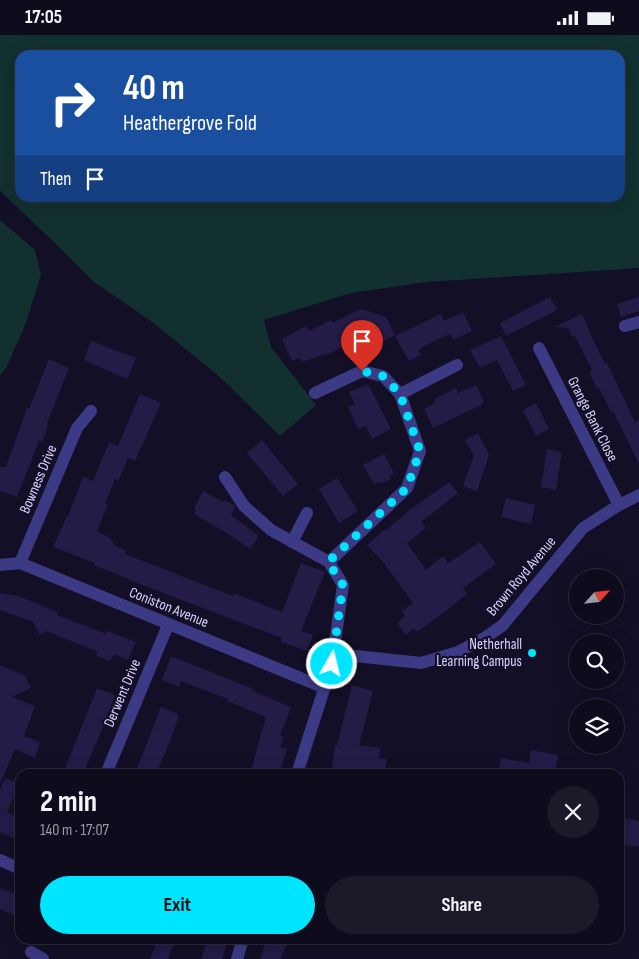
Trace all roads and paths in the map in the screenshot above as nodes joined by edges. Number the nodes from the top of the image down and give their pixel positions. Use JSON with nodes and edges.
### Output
{"nodes":[{"id":1,"x":639,"y":322,"type":"edge"},
{"id":2,"x":625,"y":326,"type":"dead end"},
{"id":3,"x":539,"y":348,"type":"dead end"},
{"id":4,"x":457,"y":365,"type":"dead end"},
{"id":5,"x":315,"y":393,"type":"dead end"},
{"id":6,"x":400,"y":394,"type":"junction"},
{"id":7,"x":91,"y":411,"type":"dead end"},
{"id":8,"x":225,"y":477,"type":"dead end"},
{"id":9,"x":639,"y":495,"type":"edge"},
{"id":10,"x":619,"y":505,"type":"junction"},
{"id":11,"x":306,"y":513,"type":"dead end"},
{"id":12,"x":292,"y":542,"type":"junction"},
{"id":13,"x":328,"y":562,"type":"junction"},
{"id":14,"x":20,"y":563,"type":"junction"},
{"id":15,"x":0,"y":565,"type":"edge"},
{"id":16,"x":168,"y":625,"type":"junction"},
{"id":17,"x":332,"y":664,"type":"junction"},
{"id":18,"x":325,"y":688,"type":"junction"},
{"id":19,"x":108,"y":769,"type":"edge"},
{"id":20,"x":299,"y":769,"type":"edge"},
{"id":21,"x":0,"y":860,"type":"edge"},
{"id":22,"x":15,"y":867,"type":"edge"},
{"id":23,"x":242,"y":944,"type":"edge"},
{"id":24,"x":30,"y":952,"type":"dead end"},
{"id":25,"x":43,"y":959,"type":"edge"},
{"id":26,"x":237,"y":959,"type":"edge"}],
"edges":[{"from":1,"to":2,"type":"street"},
{"from":3,"to":10,"type":"street","name":"Grange Bank Close"},
{"from":4,"to":6,"type":"street"},
{"from":5,"to":6,"type":"street"},
{"from":6,"to":13,"type":"street"},
{"from":7,"to":14,"type":"street","name":"Bowness Drive"},
{"from":8,"to":12,"type":"street"},
{"from":9,"to":10,"type":"street","name":"Brown Royd Avenue"},
{"from":10,"to":17,"type":"street","name":"Brown Royd Avenue"},
{"from":11,"to":12,"type":"street"},
{"from":12,"to":13,"type":"street"},
{"from":13,"to":17,"type":"street"},
{"from":14,"to":15,"type":"street","name":"Coniston Avenue"},
{"from":14,"to":16,"type":"street","name":"Coniston Avenue"},
{"from":16,"to":18,"type":"street","name":"Coniston Avenue"},
{"from":16,"to":19,"type":"street","name":"Derwent Drive"},
{"from":17,"to":18,"type":"street"},
{"from":18,"to":20,"type":"street"},
{"from":21,"to":22,"type":"street"},
{"from":23,"to":26,"type":"street"},
{"from":24,"to":25,"type":"street"}]}
